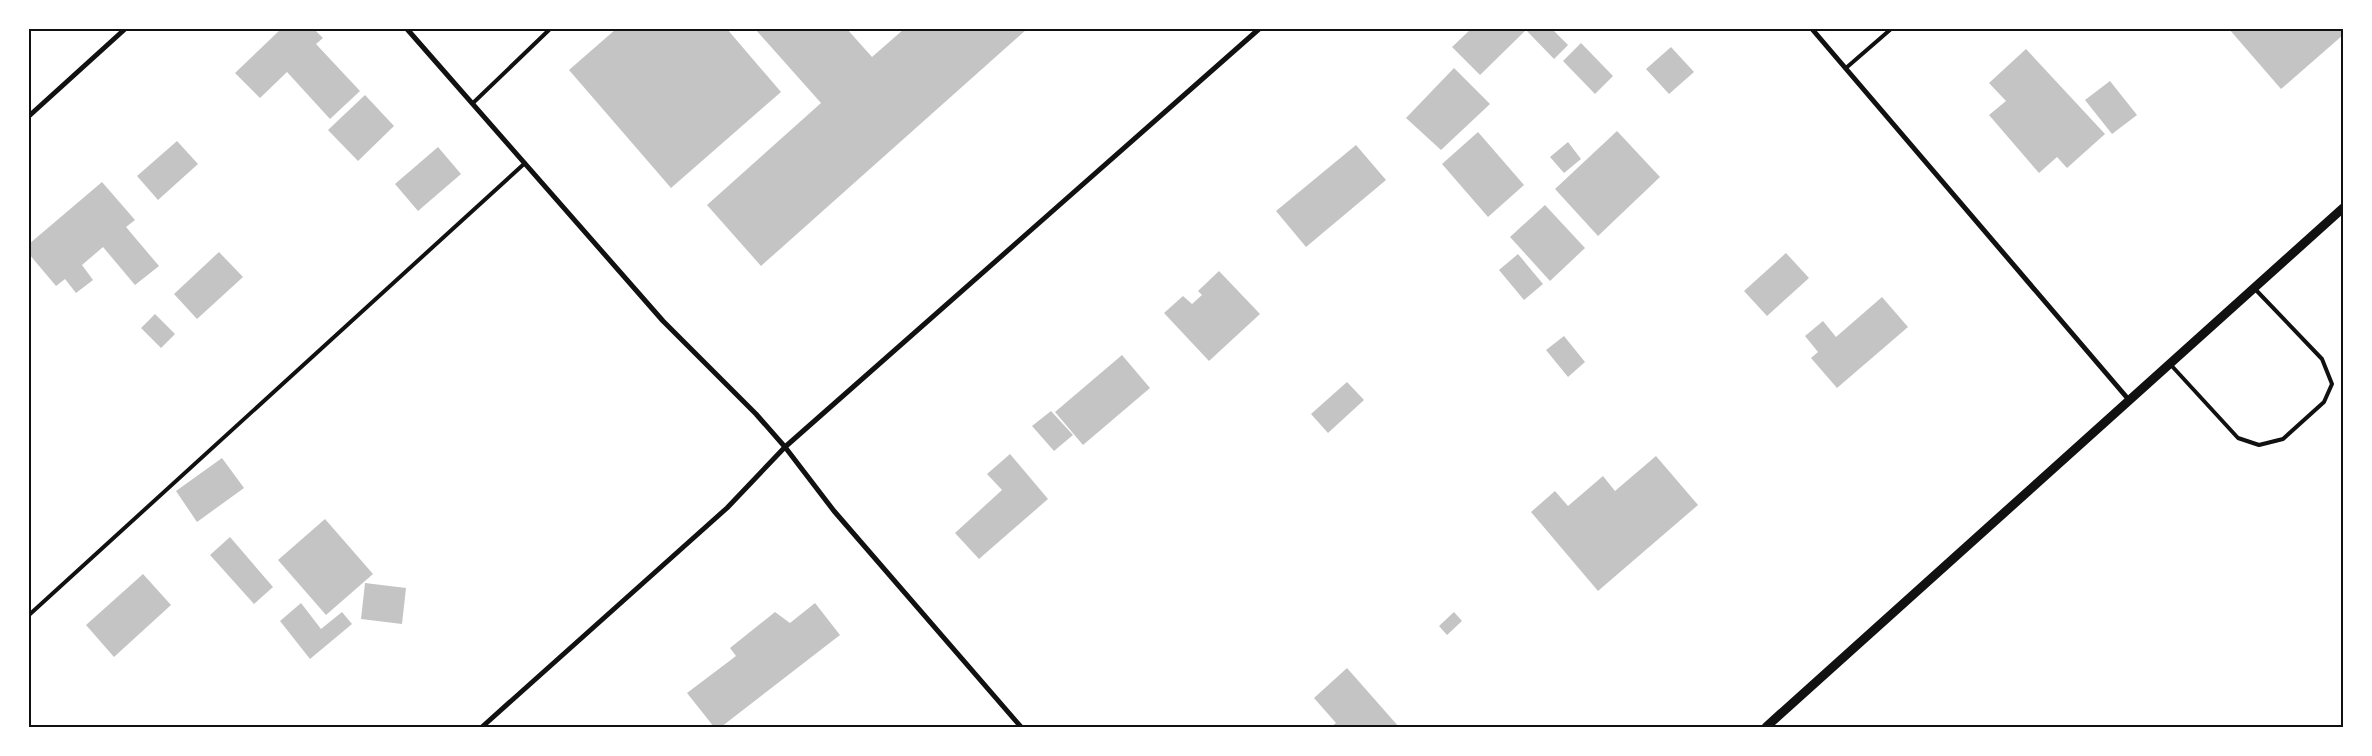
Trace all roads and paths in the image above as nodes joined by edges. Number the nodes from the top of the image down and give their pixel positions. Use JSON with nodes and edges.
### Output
{"nodes":[{"id":1,"x":125,"y":29,"type":"edge"},
{"id":2,"x":408,"y":29,"type":"edge"},
{"id":3,"x":550,"y":29,"type":"edge"},
{"id":4,"x":1259,"y":29,"type":"edge"},
{"id":5,"x":1812,"y":29,"type":"edge"},
{"id":6,"x":1891,"y":29,"type":"edge"},
{"id":7,"x":1846,"y":68,"type":"junction"},
{"id":8,"x":473,"y":103,"type":"junction"},
{"id":9,"x":29,"y":116,"type":"edge"},
{"id":10,"x":525,"y":163,"type":"junction"},
{"id":11,"x":2343,"y":208,"type":"edge"},
{"id":12,"x":2255,"y":289,"type":"junction"},
{"id":13,"x":2170,"y":364,"type":"junction"},
{"id":14,"x":2129,"y":400,"type":"junction"},
{"id":15,"x":785,"y":447,"type":"junction"},
{"id":16,"x":29,"y":615,"type":"edge"},
{"id":17,"x":482,"y":727,"type":"edge"},
{"id":18,"x":1021,"y":727,"type":"edge"},
{"id":19,"x":1766,"y":727,"type":"edge"}],
"edges":[{"from":1,"to":9,"type":"street"},
{"from":2,"to":8,"type":"street"},
{"from":3,"to":8,"type":"lane"},
{"from":4,"to":15,"type":"street"},
{"from":5,"to":7,"type":"street"},
{"from":6,"to":7,"type":"lane"},
{"from":7,"to":14,"type":"street"},
{"from":8,"to":10,"type":"street"},
{"from":10,"to":15,"type":"street"},
{"from":10,"to":16,"type":"lane"},
{"from":11,"to":12,"type":"street"},
{"from":12,"to":13,"type":"street"},
{"from":12,"to":13,"type":"lane"},
{"from":13,"to":14,"type":"street"},
{"from":14,"to":19,"type":"street"},
{"from":15,"to":17,"type":"street"},
{"from":15,"to":18,"type":"street"}]}
